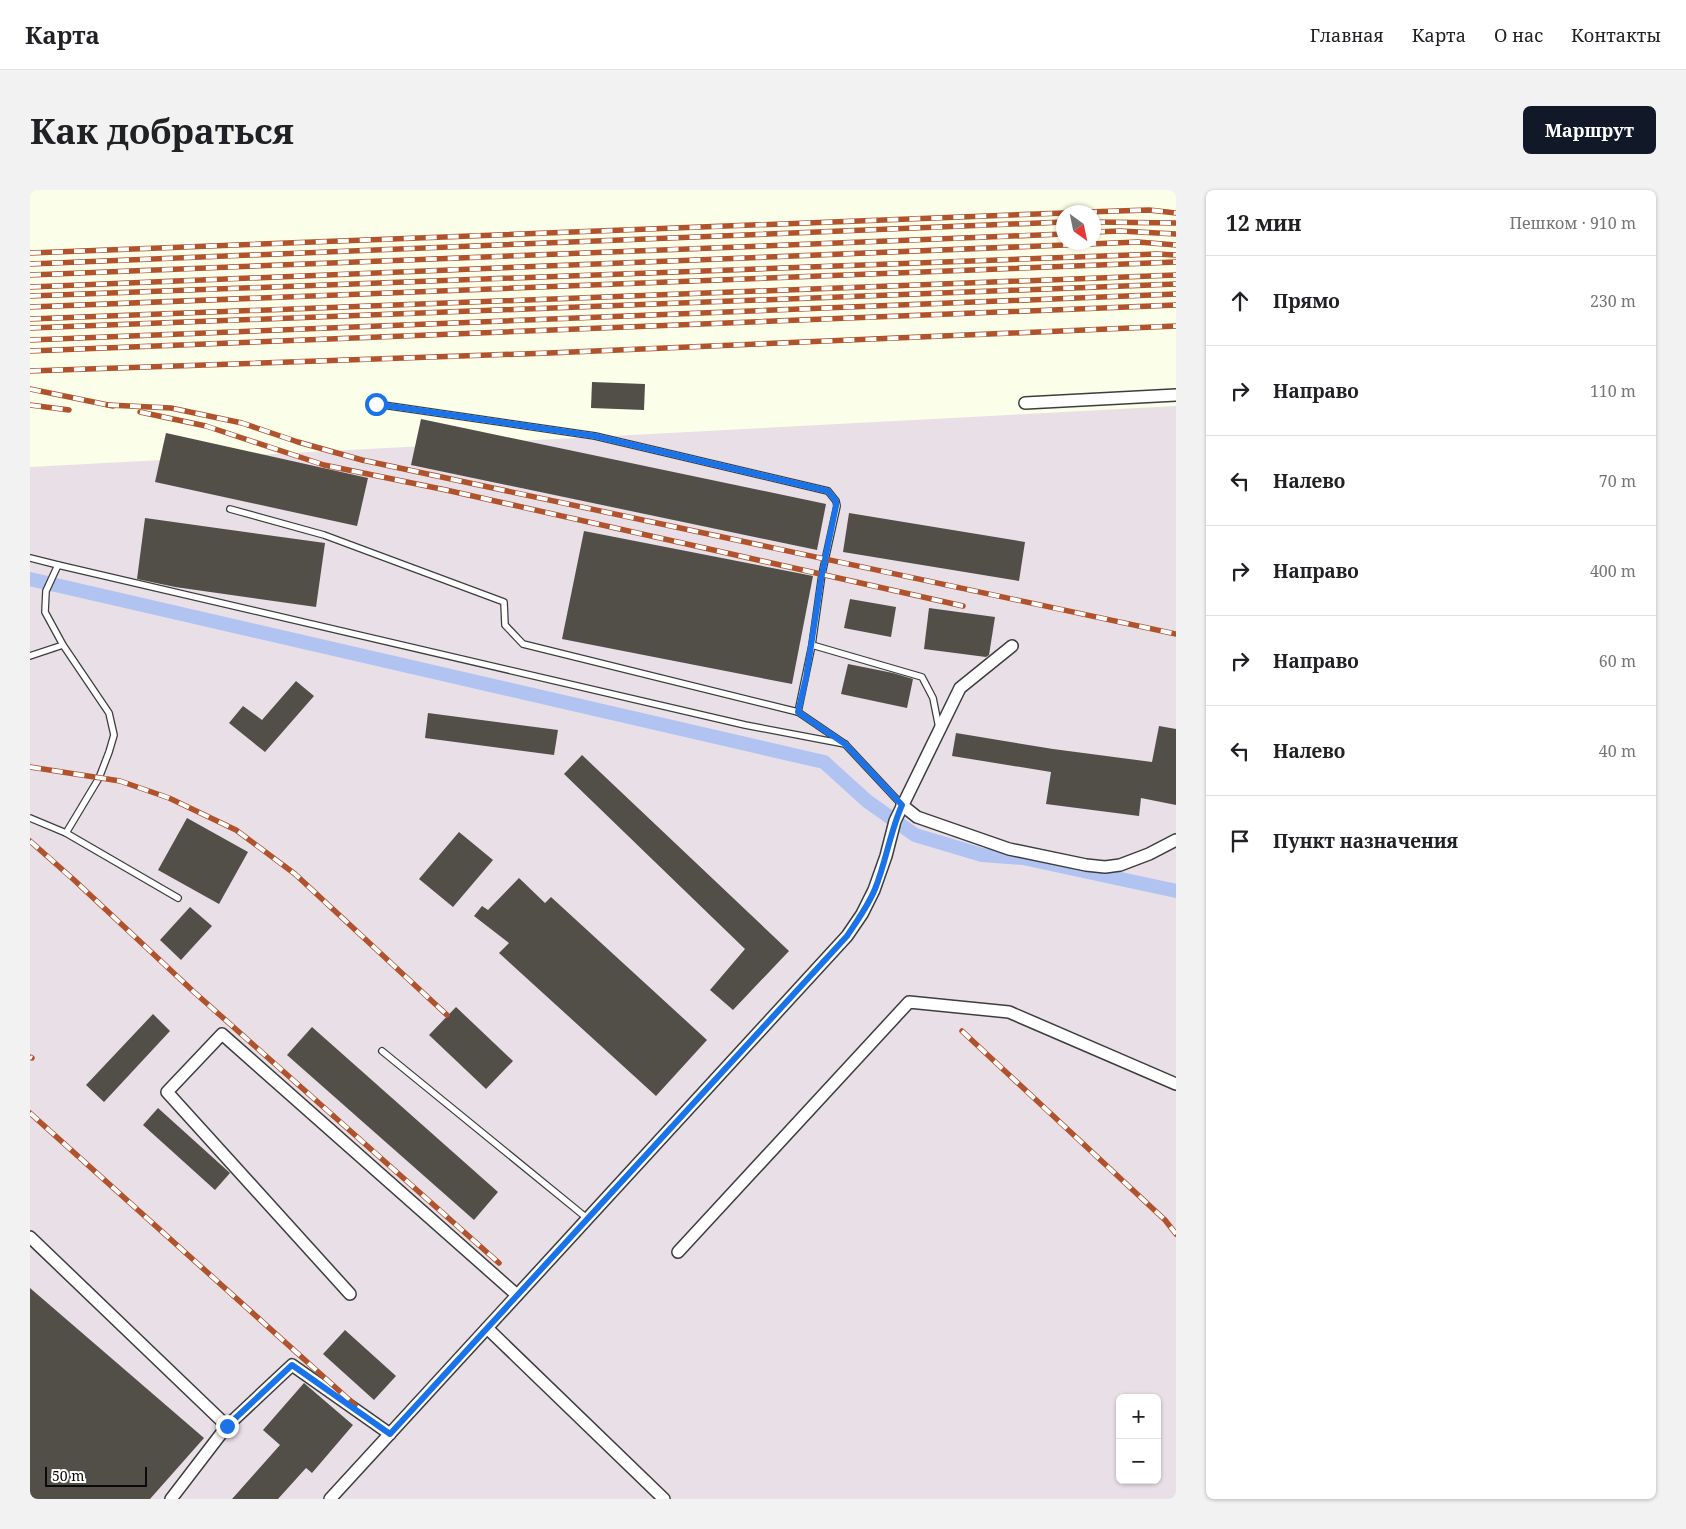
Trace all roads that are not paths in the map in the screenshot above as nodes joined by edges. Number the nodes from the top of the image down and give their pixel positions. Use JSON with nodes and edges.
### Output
{"nodes":[{"id":1,"x":1176,"y":395,"type":"edge"},
{"id":2,"x":1025,"y":403,"type":"dead end"},
{"id":3,"x":376,"y":404,"type":"dead end"},
{"id":4,"x":230,"y":509,"type":"dead end"},
{"id":5,"x":30,"y":558,"type":"edge"},
{"id":6,"x":58,"y":565,"type":"junction"},
{"id":7,"x":63,"y":645,"type":"junction"},
{"id":8,"x":812,"y":645,"type":"junction"},
{"id":9,"x":1012,"y":646,"type":"dead end"},
{"id":10,"x":30,"y":656,"type":"edge"},
{"id":11,"x":798,"y":712,"type":"junction"},
{"id":12,"x":940,"y":730,"type":"junction"},
{"id":13,"x":845,"y":744,"type":"junction"},
{"id":14,"x":902,"y":805,"type":"junction"},
{"id":15,"x":30,"y":818,"type":"edge"},
{"id":16,"x":66,"y":833,"type":"junction"},
{"id":17,"x":1176,"y":840,"type":"edge"},
{"id":18,"x":178,"y":898,"type":"dead end"},
{"id":19,"x":382,"y":1051,"type":"dead end"},
{"id":20,"x":1176,"y":1084,"type":"edge"},
{"id":21,"x":588,"y":1219,"type":"junction"},
{"id":22,"x":30,"y":1237,"type":"edge"},
{"id":23,"x":678,"y":1252,"type":"dead end"},
{"id":24,"x":350,"y":1294,"type":"dead end"},
{"id":25,"x":517,"y":1295,"type":"junction"},
{"id":26,"x":487,"y":1328,"type":"junction"},
{"id":27,"x":227,"y":1426,"type":"junction"},
{"id":28,"x":390,"y":1434,"type":"junction"},
{"id":29,"x":171,"y":1499,"type":"edge"},
{"id":30,"x":330,"y":1499,"type":"edge"},
{"id":31,"x":664,"y":1499,"type":"edge"}],
"edges":[{"from":1,"to":2,"type":"street"},
{"from":3,"to":8,"type":"lane"},
{"from":4,"to":11,"type":"lane"},
{"from":5,"to":6,"type":"lane"},
{"from":6,"to":7,"type":"lane"},
{"from":6,"to":13,"type":"lane"},
{"from":7,"to":10,"type":"lane"},
{"from":7,"to":16,"type":"lane"},
{"from":8,"to":11,"type":"lane"},
{"from":8,"to":12,"type":"lane"},
{"from":9,"to":12,"type":"street"},
{"from":11,"to":13,"type":"lane"},
{"from":12,"to":14,"type":"street"},
{"from":13,"to":14,"type":"lane"},
{"from":14,"to":17,"type":"street"},
{"from":14,"to":21,"type":"street"},
{"from":15,"to":16,"type":"lane"},
{"from":16,"to":18,"type":"lane"},
{"from":19,"to":21,"type":"lane"},
{"from":20,"to":23,"type":"street"},
{"from":21,"to":25,"type":"street"},
{"from":22,"to":27,"type":"street"},
{"from":24,"to":25,"type":"street"},
{"from":25,"to":26,"type":"street"},
{"from":26,"to":28,"type":"street"},
{"from":26,"to":31,"type":"street"},
{"from":27,"to":28,"type":"street"},
{"from":27,"to":29,"type":"street"},
{"from":28,"to":30,"type":"street"}]}
